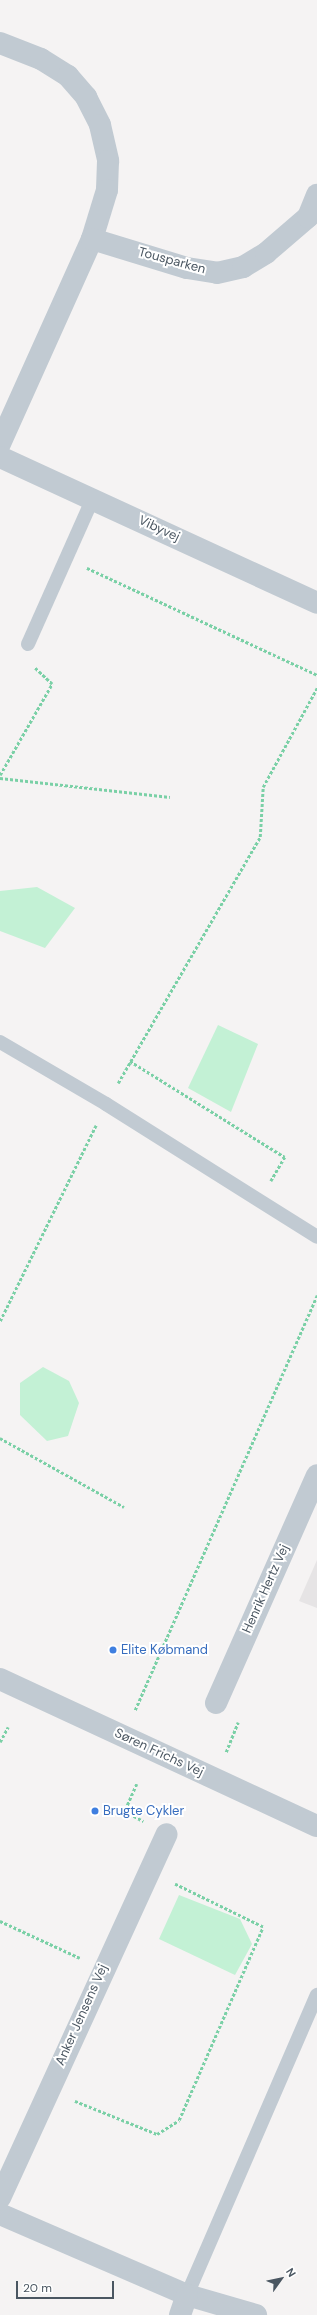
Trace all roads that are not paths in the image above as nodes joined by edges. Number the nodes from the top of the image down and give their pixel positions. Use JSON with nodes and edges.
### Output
{"nodes":[{"id":1,"x":0,"y":43,"type":"edge"},
{"id":2,"x":317,"y":196,"type":"edge"},
{"id":3,"x":92,"y":239,"type":"junction"},
{"id":4,"x":0,"y":444,"type":"edge"},
{"id":5,"x":0,"y":457,"type":"edge"},
{"id":6,"x":94,"y":498,"type":"junction"},
{"id":7,"x":317,"y":603,"type":"edge"},
{"id":8,"x":28,"y":644,"type":"road end"},
{"id":9,"x":0,"y":1042,"type":"edge"},
{"id":10,"x":317,"y":1237,"type":"edge"},
{"id":11,"x":317,"y":1476,"type":"edge"},
{"id":12,"x":0,"y":1679,"type":"edge"},
{"id":13,"x":216,"y":1703,"type":"road end"},
{"id":14,"x":317,"y":1826,"type":"edge"},
{"id":15,"x":167,"y":1834,"type":"dead end"},
{"id":16,"x":317,"y":1995,"type":"edge"},
{"id":17,"x":0,"y":2198,"type":"edge"},
{"id":18,"x":0,"y":2214,"type":"edge"},
{"id":19,"x":187,"y":2295,"type":"junction"},
{"id":20,"x":180,"y":2315,"type":"edge"},
{"id":21,"x":256,"y":2315,"type":"edge"}],
"edges":[{"from":1,"to":3,"type":"street"},
{"from":2,"to":3,"type":"street","name":"Tousparken"},
{"from":3,"to":4,"type":"street"},
{"from":5,"to":6,"type":"street","name":"Vibyvej"},
{"from":6,"to":7,"type":"street","name":"Vibyvej"},
{"from":6,"to":8,"type":"lane"},
{"from":9,"to":10,"type":"lane"},
{"from":11,"to":13,"type":"street","name":"Henrik Hertz Vej"},
{"from":12,"to":14,"type":"street","name":"Søren Frichs Vej"},
{"from":15,"to":17,"type":"street","name":"Anker Jensens Vej"},
{"from":16,"to":19,"type":"lane"},
{"from":18,"to":19,"type":"street"},
{"from":19,"to":20,"type":"street"},
{"from":19,"to":21,"type":"street"}]}
